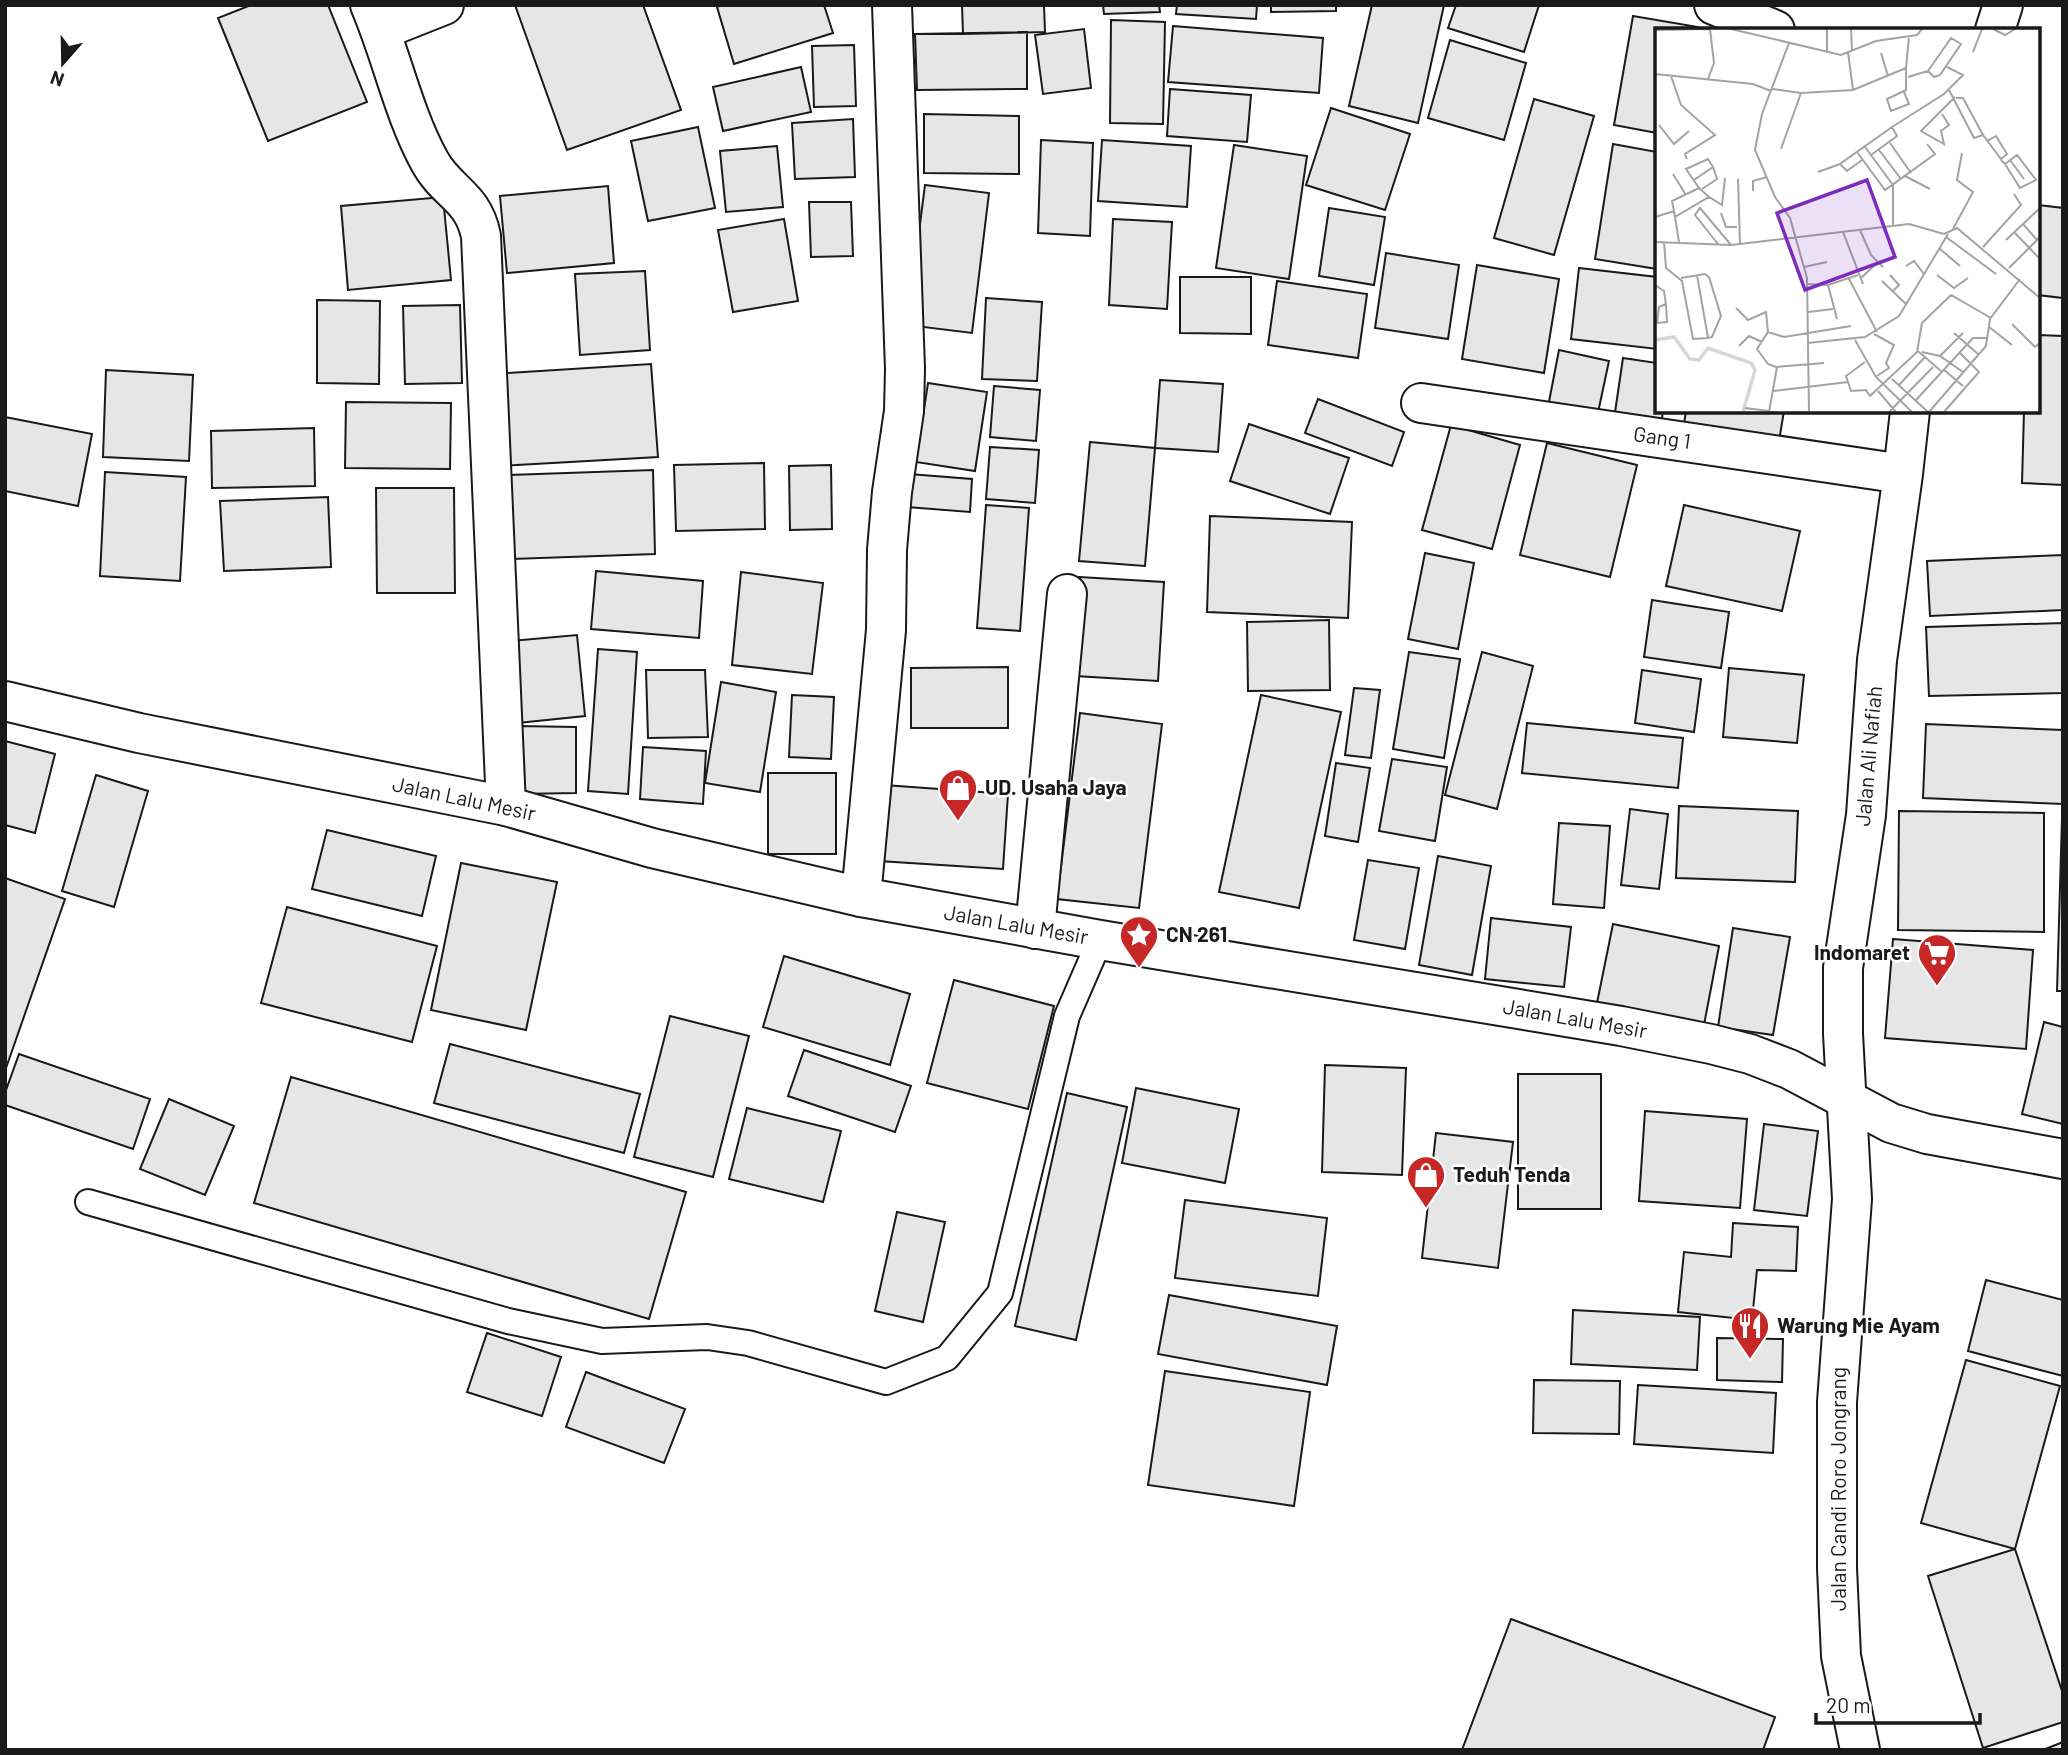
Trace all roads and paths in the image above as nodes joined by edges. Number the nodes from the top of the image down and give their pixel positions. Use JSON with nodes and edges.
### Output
{"nodes":[{"id":1,"x":444,"y":5,"type":"edge"},
{"id":2,"x":892,"y":5,"type":"edge"},
{"id":3,"x":1714,"y":5,"type":"edge"},
{"id":4,"x":2003,"y":5,"type":"edge"},
{"id":5,"x":376,"y":18,"type":"edge"},
{"id":6,"x":1770,"y":28,"type":"edge"},
{"id":7,"x":1995,"y":28,"type":"edge"},
{"id":8,"x":1421,"y":403,"type":"dead end"},
{"id":9,"x":1910,"y":413,"type":"edge"},
{"id":10,"x":1903,"y":474,"type":"junction"},
{"id":11,"x":1067,"y":594,"type":"dead end"},
{"id":12,"x":5,"y":701,"type":"edge"},
{"id":13,"x":506,"y":806,"type":"junction"},
{"id":14,"x":861,"y":897,"type":"junction"},
{"id":15,"x":1035,"y":929,"type":"junction"},
{"id":16,"x":1100,"y":940,"type":"junction"},
{"id":17,"x":1848,"y":1101,"type":"junction"},
{"id":18,"x":2063,"y":1159,"type":"edge"},
{"id":19,"x":88,"y":1202,"type":"dead end"},
{"id":20,"x":1860,"y":1750,"type":"edge"}],
"edges":[{"from":1,"to":5,"type":"street"},
{"from":2,"to":14,"type":"street"},
{"from":3,"to":6,"type":"street"},
{"from":4,"to":7,"type":"street"},
{"from":5,"to":13,"type":"street"},
{"from":8,"to":10,"type":"street","name":"Gang 1"},
{"from":9,"to":10,"type":"street","name":"Jalan Ali Nafiah"},
{"from":10,"to":17,"type":"street","name":"Jalan Ali Nafiah"},
{"from":11,"to":15,"type":"street"},
{"from":12,"to":13,"type":"street","name":"Jalan Lalu Mesir"},
{"from":13,"to":14,"type":"street","name":"Jalan Lalu Mesir"},
{"from":14,"to":15,"type":"street","name":"Jalan Lalu Mesir"},
{"from":15,"to":16,"type":"street","name":"Jalan Lalu Mesir"},
{"from":16,"to":17,"type":"street","name":"Jalan Lalu Mesir"},
{"from":16,"to":19,"type":"lane"},
{"from":17,"to":18,"type":"street","name":"Jalan Lalu Mesir"},
{"from":17,"to":20,"type":"street","name":"Jalan Candi Roro Jongrang"}]}
